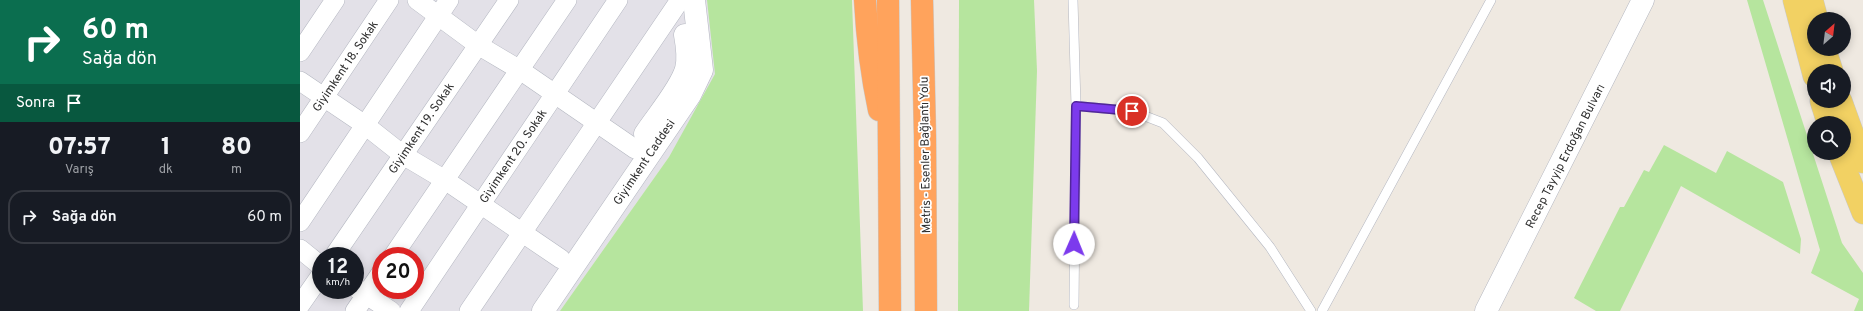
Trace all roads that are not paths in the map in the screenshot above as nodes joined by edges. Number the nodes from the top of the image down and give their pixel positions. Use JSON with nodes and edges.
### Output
{"nodes":[{"id":1,"x":335,"y":0,"type":"edge"},
{"id":2,"x":389,"y":0,"type":"edge"},
{"id":3,"x":417,"y":0,"type":"edge"},
{"id":4,"x":509,"y":0,"type":"edge"},
{"id":5,"x":567,"y":0,"type":"edge"},
{"id":6,"x":618,"y":0,"type":"edge"},
{"id":7,"x":681,"y":0,"type":"edge"},
{"id":8,"x":694,"y":0,"type":"edge"},
{"id":9,"x":866,"y":0,"type":"edge"},
{"id":10,"x":888,"y":0,"type":"edge"},
{"id":11,"x":922,"y":0,"type":"edge"},
{"id":12,"x":1073,"y":0,"type":"edge"},
{"id":13,"x":1491,"y":0,"type":"edge"},
{"id":14,"x":1644,"y":0,"type":"edge"},
{"id":15,"x":1794,"y":0,"type":"edge"},
{"id":16,"x":1812,"y":0,"type":"edge"},
{"id":17,"x":444,"y":8,"type":"edge"},
{"id":18,"x":1815,"y":12,"type":"edge"},
{"id":19,"x":478,"y":45,"type":"junction"},
{"id":20,"x":300,"y":52,"type":"edge"},
{"id":21,"x":1811,"y":64,"type":"edge"},
{"id":22,"x":520,"y":70,"type":"junction"},
{"id":23,"x":300,"y":81,"type":"edge"},
{"id":24,"x":555,"y":94,"type":"junction"},
{"id":25,"x":324,"y":97,"type":"junction"},
{"id":26,"x":1076,"y":106,"type":"junction"},
{"id":27,"x":1843,"y":108,"type":"edge"},
{"id":28,"x":597,"y":123,"type":"junction"},
{"id":29,"x":365,"y":126,"type":"junction"},
{"id":30,"x":300,"y":133,"type":"edge"},
{"id":31,"x":635,"y":149,"type":"junction"},
{"id":32,"x":1855,"y":151,"type":"edge"},
{"id":33,"x":403,"y":155,"type":"junction"},
{"id":34,"x":888,"y":155,"type":"junction"},
{"id":35,"x":445,"y":180,"type":"junction"},
{"id":36,"x":480,"y":204,"type":"junction"},
{"id":37,"x":1863,"y":212,"type":"edge"},
{"id":38,"x":300,"y":222,"type":"edge"},
{"id":39,"x":522,"y":233,"type":"junction"},
{"id":40,"x":340,"y":247,"type":"edge"},
{"id":41,"x":398,"y":247,"type":"edge"},
{"id":42,"x":300,"y":249,"type":"edge"},
{"id":43,"x":312,"y":259,"type":"edge"},
{"id":44,"x":561,"y":259,"type":"junction"},
{"id":45,"x":372,"y":281,"type":"edge"},
{"id":46,"x":312,"y":288,"type":"edge"},
{"id":47,"x":364,"y":288,"type":"edge"},
{"id":48,"x":364,"y":293,"type":"edge"},
{"id":49,"x":359,"y":299,"type":"edge"},
{"id":50,"x":1074,"y":305,"type":"dead end"},
{"id":51,"x":300,"y":306,"type":"edge"},
{"id":52,"x":355,"y":311,"type":"edge"},
{"id":53,"x":391,"y":311,"type":"edge"},
{"id":54,"x":409,"y":311,"type":"edge"},
{"id":55,"x":469,"y":311,"type":"edge"},
{"id":56,"x":527,"y":311,"type":"edge"},
{"id":57,"x":542,"y":311,"type":"edge"},
{"id":58,"x":890,"y":311,"type":"edge"},
{"id":59,"x":926,"y":311,"type":"edge"},
{"id":60,"x":1312,"y":311,"type":"edge"},
{"id":61,"x":1322,"y":311,"type":"edge"},
{"id":62,"x":1486,"y":311,"type":"edge"}],
"edges":[{"from":1,"to":20,"type":"street"},
{"from":2,"to":25,"type":"street","name":"Giyimkent 18. Sokak"},
{"from":3,"to":17,"type":"street"},
{"from":4,"to":19,"type":"street","name":"Giyimkent 19. Sokak"},
{"from":5,"to":22,"type":"street"},
{"from":6,"to":24,"type":"street","name":"Giyimkent 20. Sokak"},
{"from":7,"to":28,"type":"street"},
{"from":7,"to":31,"type":"street","name":"Giyimkent Caddesi"},
{"from":8,"to":57,"type":"street","name":"Giyimkent Caddesi"},
{"from":9,"to":34,"type":"highway"},
{"from":10,"to":34,"type":"highway"},
{"from":11,"to":59,"type":"highway","name":"Metris - Esenler Bağlantı Yolu"},
{"from":12,"to":26,"type":"lane"},
{"from":13,"to":61,"type":"lane"},
{"from":14,"to":62,"type":"street","name":"Recep Tayyip Erdoğan Bulvarı"},
{"from":15,"to":21,"type":"main road"},
{"from":16,"to":18,"type":"main road"},
{"from":17,"to":19,"type":"street"},
{"from":17,"to":29,"type":"street"},
{"from":19,"to":22,"type":"street"},
{"from":19,"to":33,"type":"street","name":"Giyimkent 19. Sokak"},
{"from":22,"to":24,"type":"street"},
{"from":22,"to":35,"type":"street"},
{"from":23,"to":25,"type":"street"},
{"from":24,"to":28,"type":"street"},
{"from":24,"to":36,"type":"street","name":"Giyimkent 20. Sokak"},
{"from":25,"to":29,"type":"street"},
{"from":25,"to":30,"type":"street","name":"Giyimkent 18. Sokak"},
{"from":26,"to":50,"type":"lane"},
{"from":26,"to":60,"type":"lane"},
{"from":27,"to":32,"type":"main road"},
{"from":28,"to":31,"type":"street"},
{"from":28,"to":39,"type":"street"},
{"from":29,"to":33,"type":"street"},
{"from":29,"to":38,"type":"street"},
{"from":31,"to":44,"type":"street","name":"Giyimkent Caddesi"},
{"from":32,"to":37,"type":"main road"},
{"from":33,"to":35,"type":"street"},
{"from":33,"to":40,"type":"street","name":"Giyimkent 19. Sokak"},
{"from":34,"to":58,"type":"highway"},
{"from":35,"to":36,"type":"street"},
{"from":35,"to":41,"type":"street"},
{"from":36,"to":39,"type":"street"},
{"from":36,"to":54,"type":"street","name":"Giyimkent 20. Sokak"},
{"from":39,"to":44,"type":"street"},
{"from":39,"to":55,"type":"street"},
{"from":42,"to":43,"type":"street"},
{"from":44,"to":56,"type":"street","name":"Giyimkent Caddesi"},
{"from":45,"to":47,"type":"street"},
{"from":46,"to":51,"type":"street"},
{"from":48,"to":53,"type":"street"},
{"from":49,"to":52,"type":"street"}]}
